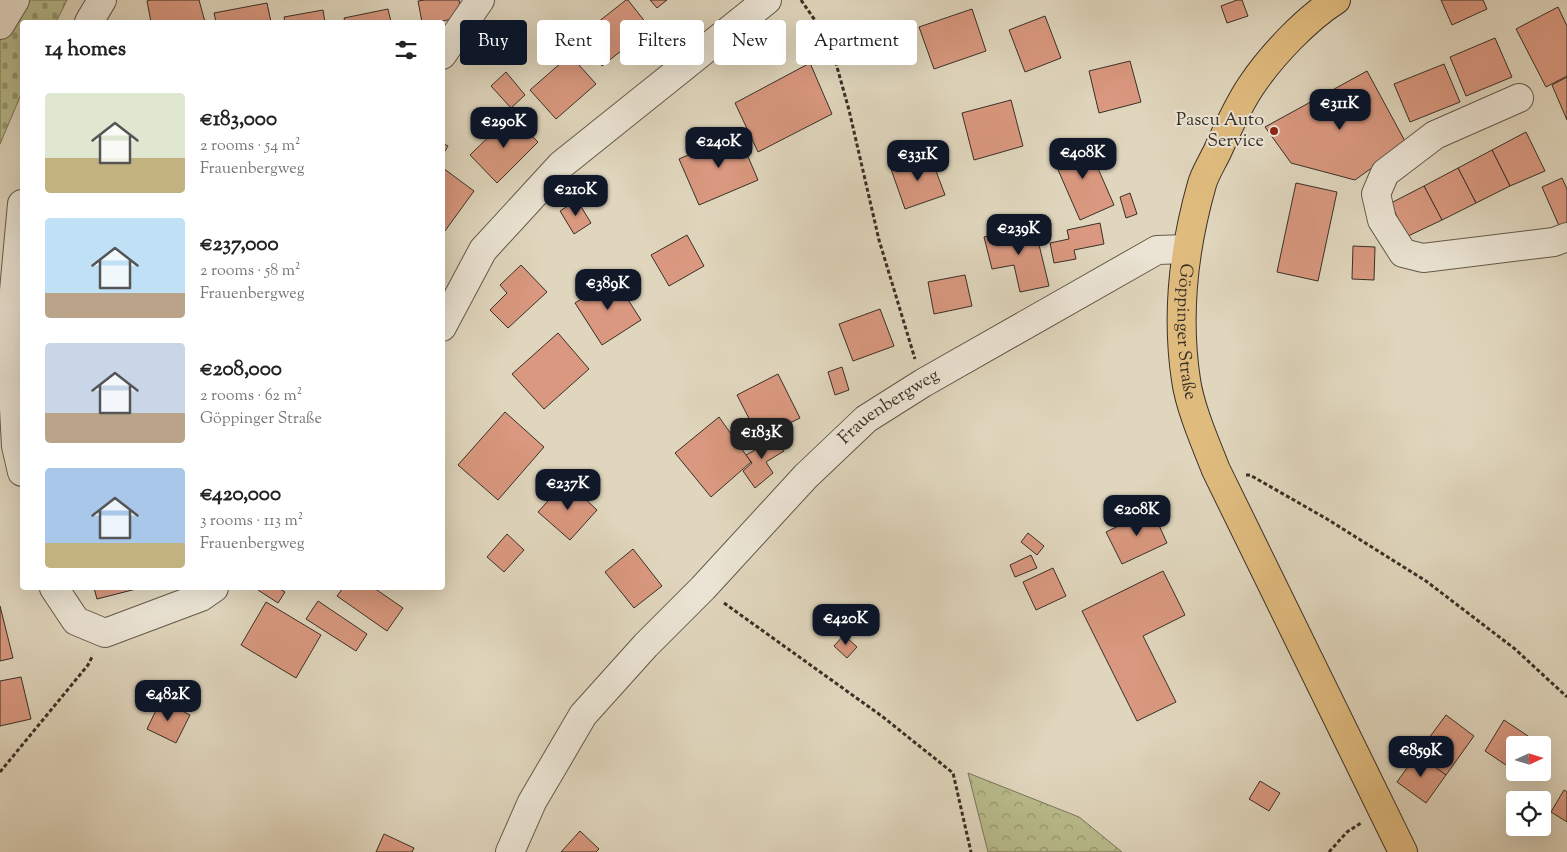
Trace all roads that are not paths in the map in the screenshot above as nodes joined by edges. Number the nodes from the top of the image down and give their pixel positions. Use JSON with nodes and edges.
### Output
{"nodes":[{"id":1,"x":15,"y":0,"type":"edge"},
{"id":2,"x":102,"y":0,"type":"edge"},
{"id":3,"x":480,"y":0,"type":"edge"},
{"id":4,"x":767,"y":0,"type":"edge"},
{"id":5,"x":1336,"y":0,"type":"edge"},
{"id":6,"x":90,"y":20,"type":"edge"},
{"id":7,"x":0,"y":25,"type":"edge"},
{"id":8,"x":445,"y":51,"type":"edge"},
{"id":9,"x":1519,"y":98,"type":"dead end"},
{"id":10,"x":20,"y":217,"type":"edge"},
{"id":11,"x":1567,"y":237,"type":"edge"},
{"id":12,"x":1188,"y":249,"type":"junction"},
{"id":13,"x":14,"y":256,"type":"edge"},
{"id":14,"x":445,"y":321,"type":"edge"},
{"id":15,"x":5,"y":335,"type":"edge"},
{"id":16,"x":20,"y":463,"type":"edge"},
{"id":17,"x":55,"y":590,"type":"edge"},
{"id":18,"x":211,"y":590,"type":"edge"},
{"id":19,"x":510,"y":852,"type":"edge"},
{"id":20,"x":1403,"y":852,"type":"edge"}],
"edges":[{"from":1,"to":7,"type":"street"},
{"from":2,"to":6,"type":"street"},
{"from":3,"to":8,"type":"street"},
{"from":4,"to":14,"type":"street"},
{"from":5,"to":12,"type":"main road","name":"Göppinger Straße"},
{"from":9,"to":11,"type":"street"},
{"from":10,"to":13,"type":"street"},
{"from":12,"to":19,"type":"street","name":"Frauenbergweg"},
{"from":12,"to":20,"type":"main road","name":"Göppinger Straße"},
{"from":13,"to":15,"type":"street"},
{"from":15,"to":16,"type":"street"},
{"from":17,"to":18,"type":"street"}]}
